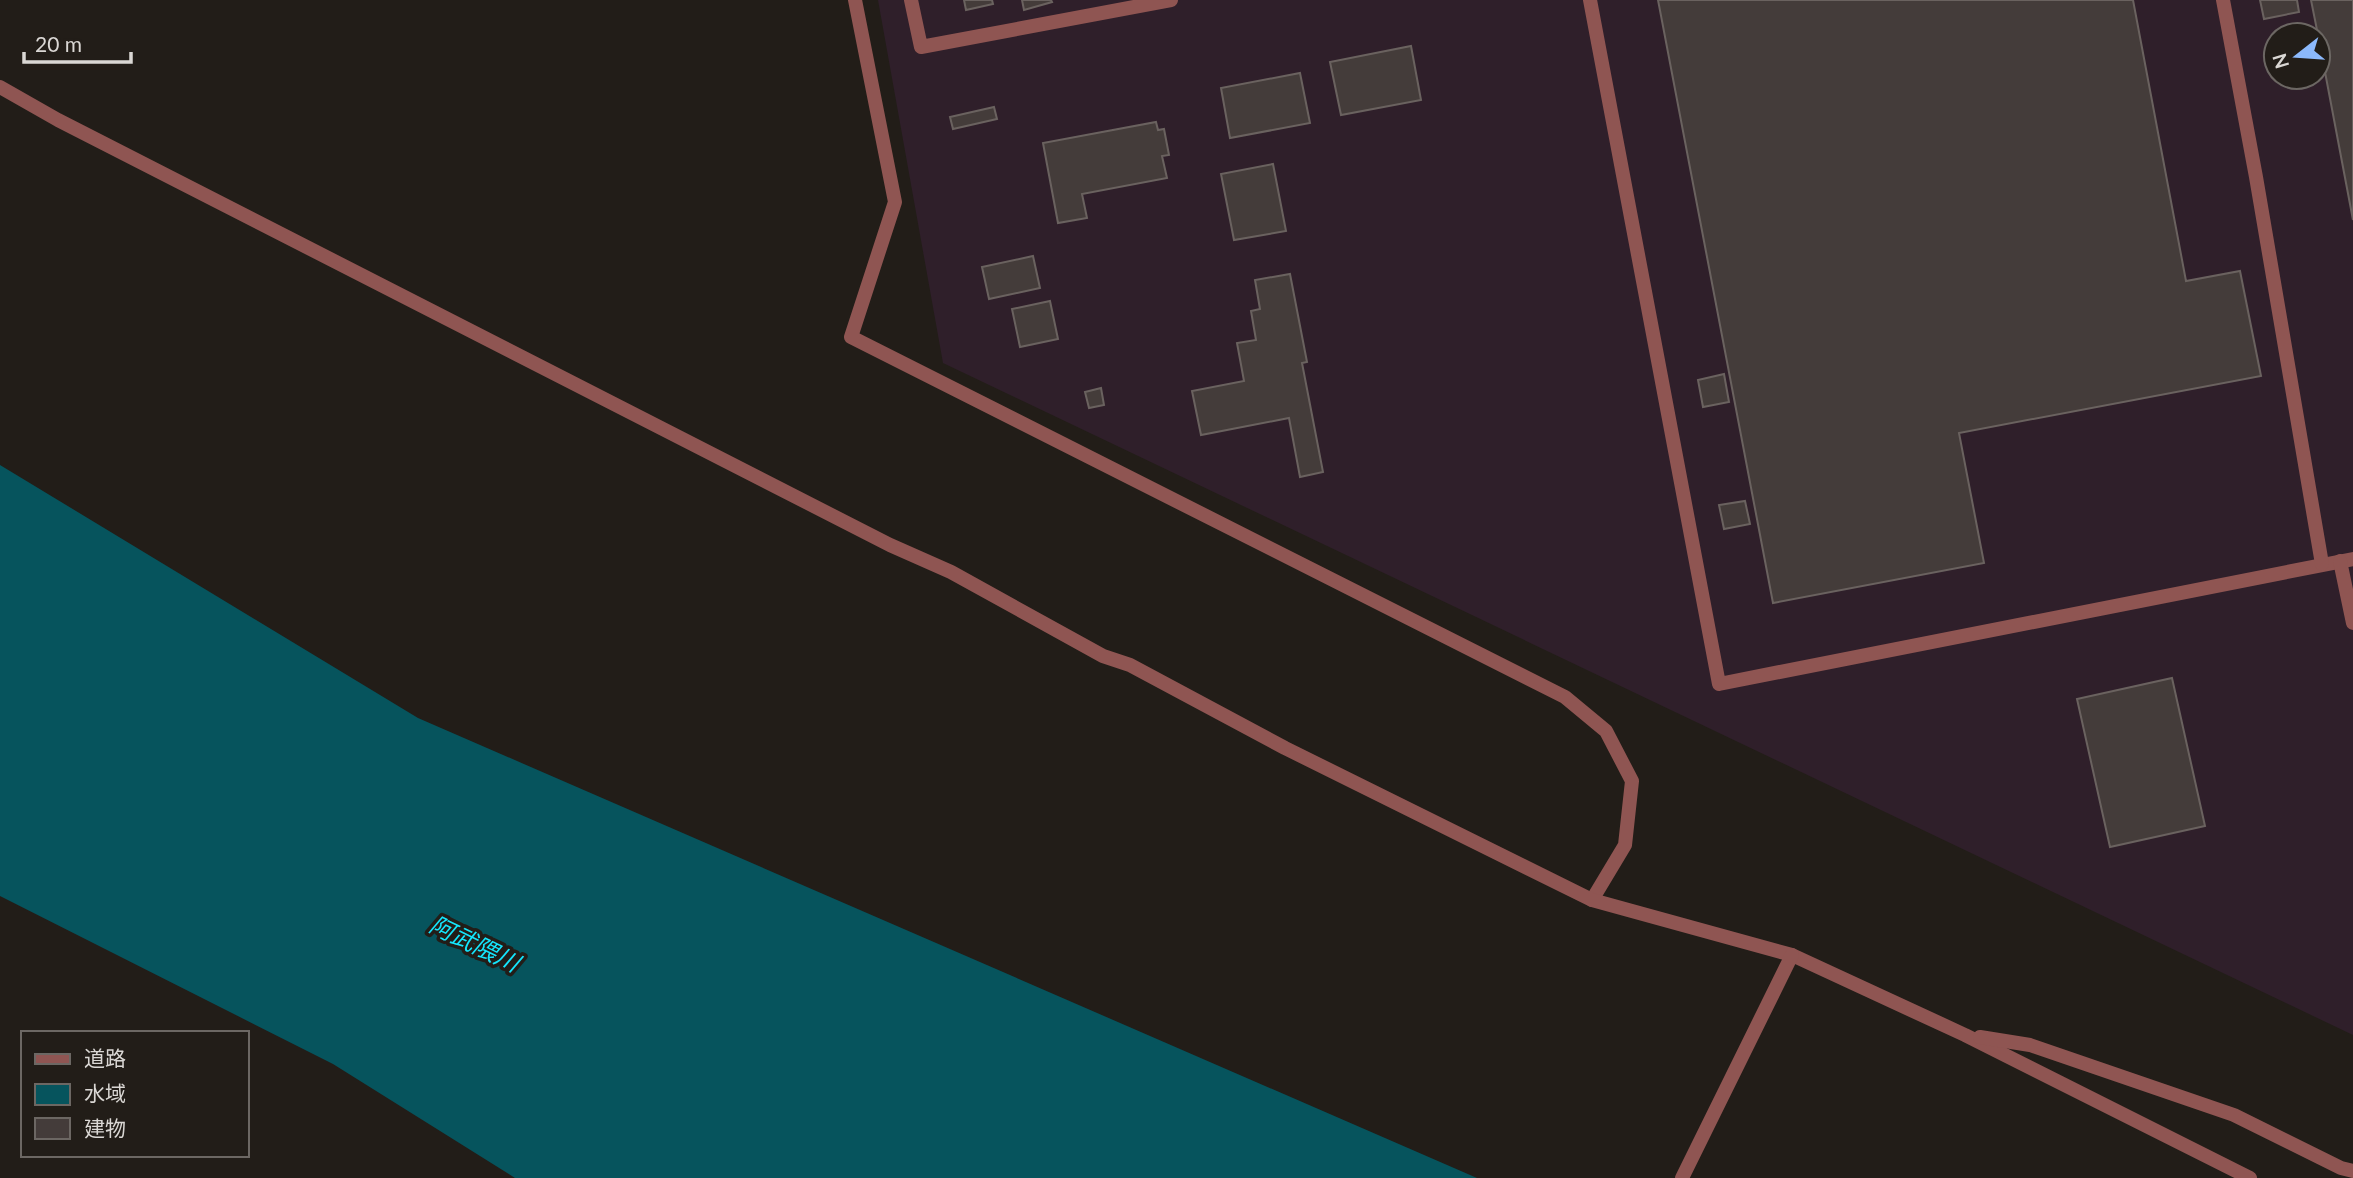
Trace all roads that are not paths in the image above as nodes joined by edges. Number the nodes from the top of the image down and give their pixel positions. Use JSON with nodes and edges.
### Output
{"nodes":[{"id":1,"x":855,"y":0,"type":"edge"},
{"id":2,"x":911,"y":0,"type":"edge"},
{"id":3,"x":1171,"y":0,"type":"edge"},
{"id":4,"x":1590,"y":0,"type":"edge"},
{"id":5,"x":2223,"y":0,"type":"edge"},
{"id":6,"x":0,"y":87,"type":"edge"},
{"id":7,"x":2347,"y":560,"type":"edge"},
{"id":8,"x":2322,"y":564,"type":"junction"},
{"id":9,"x":2353,"y":623,"type":"edge"},
{"id":10,"x":1592,"y":900,"type":"junction"},
{"id":11,"x":1792,"y":955,"type":"junction"},
{"id":12,"x":1965,"y":1035,"type":"junction"},
{"id":13,"x":2353,"y":1171,"type":"edge"},
{"id":14,"x":1682,"y":1178,"type":"edge"},
{"id":15,"x":2250,"y":1178,"type":"edge"}],
"edges":[{"from":1,"to":10,"type":"street"},
{"from":2,"to":3,"type":"street"},
{"from":4,"to":8,"type":"street"},
{"from":5,"to":8,"type":"street"},
{"from":6,"to":10,"type":"street"},
{"from":7,"to":8,"type":"street"},
{"from":7,"to":9,"type":"street"},
{"from":10,"to":11,"type":"street"},
{"from":11,"to":12,"type":"street"},
{"from":11,"to":14,"type":"street"},
{"from":12,"to":13,"type":"street"},
{"from":12,"to":15,"type":"street"}]}
